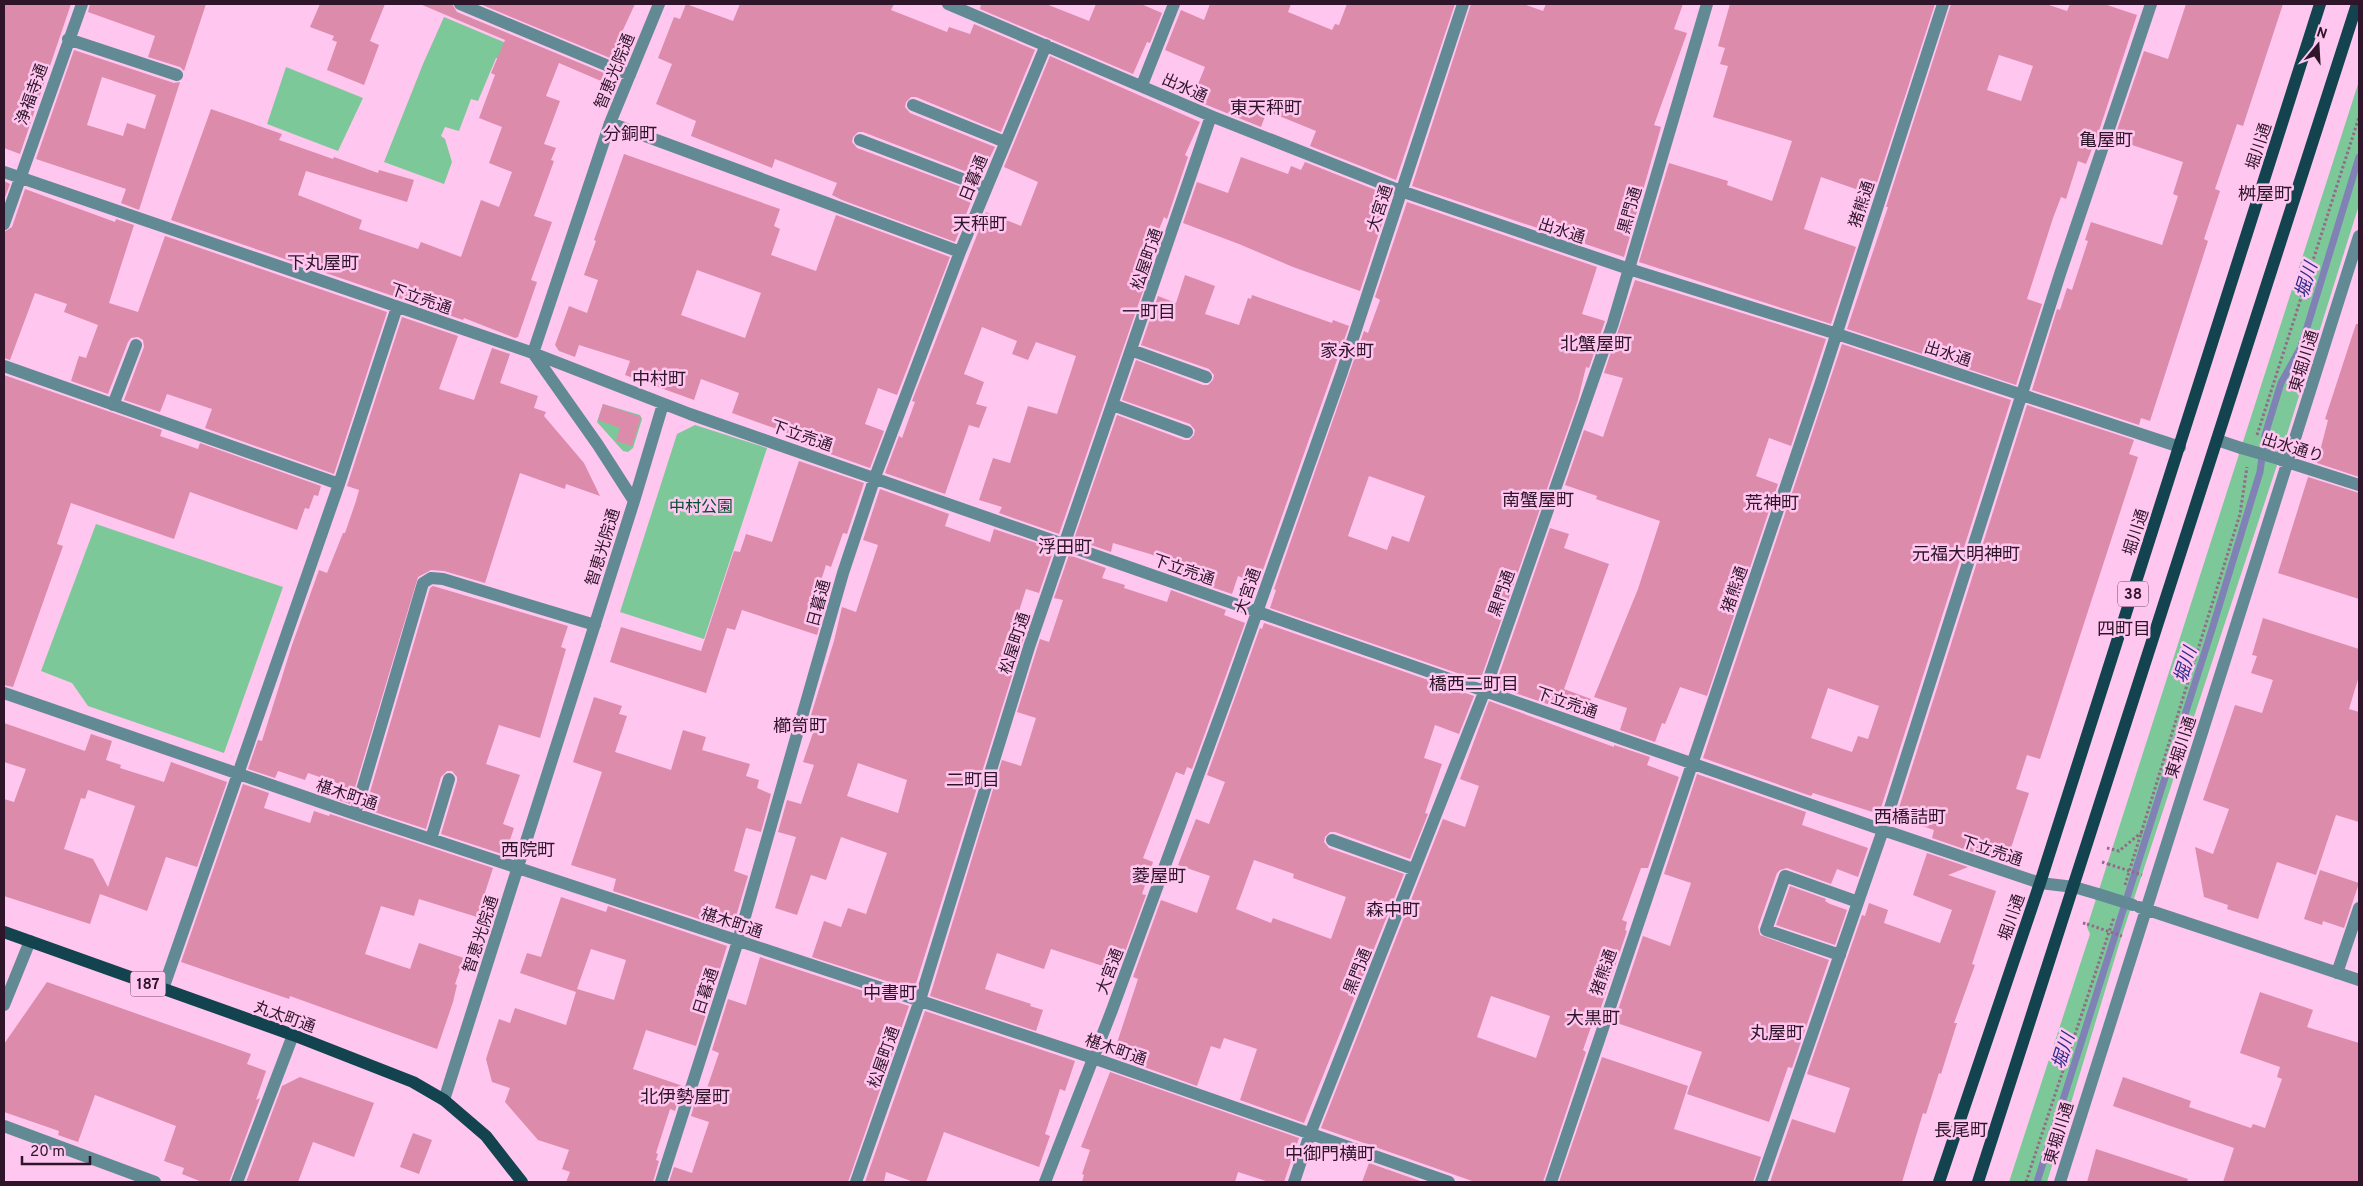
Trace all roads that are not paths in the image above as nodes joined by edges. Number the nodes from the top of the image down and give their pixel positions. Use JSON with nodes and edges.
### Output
{"nodes":[{"id":1,"x":82,"y":4,"type":"edge"},
{"id":2,"x":460,"y":4,"type":"edge"},
{"id":3,"x":659,"y":4,"type":"edge"},
{"id":4,"x":948,"y":4,"type":"edge"},
{"id":5,"x":1174,"y":4,"type":"edge"},
{"id":6,"x":1463,"y":4,"type":"edge"},
{"id":7,"x":1707,"y":4,"type":"edge"},
{"id":8,"x":1943,"y":4,"type":"edge"},
{"id":9,"x":2151,"y":4,"type":"edge"},
{"id":10,"x":2320,"y":4,"type":"edge"},
{"id":11,"x":2357,"y":4,"type":"edge"},
{"id":12,"x":68,"y":39,"type":"junction"},
{"id":13,"x":1046,"y":45,"type":"junction"},
{"id":14,"x":177,"y":75,"type":"dead end"},
{"id":15,"x":630,"y":75,"type":"junction"},
{"id":16,"x":1142,"y":85,"type":"junction"},
{"id":17,"x":913,"y":105,"type":"dead end"},
{"id":18,"x":1211,"y":116,"type":"junction"},
{"id":19,"x":610,"y":123,"type":"junction"},
{"id":20,"x":860,"y":140,"type":"dead end"},
{"id":21,"x":1005,"y":142,"type":"junction"},
{"id":22,"x":4,"y":172,"type":"edge"},
{"id":23,"x":19,"y":178,"type":"junction"},
{"id":24,"x":986,"y":188,"type":"junction"},
{"id":25,"x":1401,"y":192,"type":"junction"},
{"id":26,"x":4,"y":224,"type":"edge"},
{"id":27,"x":2359,"y":236,"type":"edge"},
{"id":28,"x":960,"y":252,"type":"junction"},
{"id":29,"x":1628,"y":268,"type":"junction"},
{"id":30,"x":397,"y":308,"type":"junction"},
{"id":31,"x":1836,"y":334,"type":"junction"},
{"id":32,"x":136,"y":345,"type":"dead end"},
{"id":33,"x":1131,"y":350,"type":"junction"},
{"id":34,"x":533,"y":353,"type":"junction"},
{"id":35,"x":4,"y":366,"type":"edge"},
{"id":36,"x":1206,"y":377,"type":"dead end"},
{"id":37,"x":2022,"y":395,"type":"junction"},
{"id":38,"x":662,"y":404,"type":"junction"},
{"id":39,"x":113,"y":405,"type":"junction"},
{"id":40,"x":1113,"y":405,"type":"junction"},
{"id":41,"x":1187,"y":432,"type":"dead end"},
{"id":42,"x":2217,"y":440,"type":"junction"},
{"id":43,"x":2180,"y":446,"type":"junction"},
{"id":44,"x":2284,"y":461,"type":"junction"},
{"id":45,"x":875,"y":477,"type":"junction"},
{"id":46,"x":339,"y":484,"type":"junction"},
{"id":47,"x":2359,"y":485,"type":"edge"},
{"id":48,"x":634,"y":501,"type":"junction"},
{"id":49,"x":1065,"y":544,"type":"junction"},
{"id":50,"x":1256,"y":611,"type":"junction"},
{"id":51,"x":595,"y":625,"type":"junction"},
{"id":52,"x":1484,"y":690,"type":"junction"},
{"id":53,"x":4,"y":693,"type":"edge"},
{"id":54,"x":1692,"y":763,"type":"junction"},
{"id":55,"x":238,"y":775,"type":"junction"},
{"id":56,"x":449,"y":779,"type":"dead end"},
{"id":57,"x":355,"y":814,"type":"junction"},
{"id":58,"x":1882,"y":830,"type":"junction"},
{"id":59,"x":431,"y":839,"type":"junction"},
{"id":60,"x":1332,"y":840,"type":"dead end"},
{"id":61,"x":519,"y":868,"type":"junction"},
{"id":62,"x":1413,"y":869,"type":"junction"},
{"id":63,"x":2040,"y":883,"type":"junction"},
{"id":64,"x":2074,"y":887,"type":"junction"},
{"id":65,"x":1858,"y":902,"type":"junction"},
{"id":66,"x":2359,"y":908,"type":"edge"},
{"id":67,"x":2146,"y":909,"type":"junction"},
{"id":68,"x":4,"y":932,"type":"edge"},
{"id":69,"x":30,"y":941,"type":"junction"},
{"id":70,"x":738,"y":941,"type":"junction"},
{"id":71,"x":1840,"y":955,"type":"junction"},
{"id":72,"x":2338,"y":973,"type":"junction"},
{"id":73,"x":2359,"y":980,"type":"edge"},
{"id":74,"x":163,"y":989,"type":"junction"},
{"id":75,"x":920,"y":1000,"type":"junction"},
{"id":76,"x":4,"y":1006,"type":"edge"},
{"id":77,"x":293,"y":1035,"type":"junction"},
{"id":78,"x":1093,"y":1058,"type":"junction"},
{"id":79,"x":444,"y":1100,"type":"junction"},
{"id":80,"x":4,"y":1126,"type":"edge"},
{"id":81,"x":1310,"y":1134,"type":"junction"},
{"id":82,"x":155,"y":1182,"type":"edge"},
{"id":83,"x":236,"y":1182,"type":"edge"},
{"id":84,"x":522,"y":1182,"type":"edge"},
{"id":85,"x":661,"y":1182,"type":"edge"},
{"id":86,"x":856,"y":1182,"type":"edge"},
{"id":87,"x":1045,"y":1182,"type":"edge"},
{"id":88,"x":1294,"y":1182,"type":"edge"},
{"id":89,"x":1449,"y":1182,"type":"edge"},
{"id":90,"x":1551,"y":1182,"type":"edge"},
{"id":91,"x":1761,"y":1182,"type":"edge"},
{"id":92,"x":1939,"y":1182,"type":"edge"},
{"id":93,"x":1978,"y":1182,"type":"edge"},
{"id":94,"x":2060,"y":1182,"type":"edge"}],
"edges":[{"from":1,"to":12,"type":"street","name":"浄福寺通"},
{"from":2,"to":15,"type":"street"},
{"from":3,"to":15,"type":"street","name":"智恵光院通"},
{"from":4,"to":13,"type":"street","name":"出水通"},
{"from":5,"to":16,"type":"street"},
{"from":6,"to":25,"type":"street","name":"大宮通"},
{"from":7,"to":29,"type":"street","name":"黒門通"},
{"from":8,"to":31,"type":"street","name":"猪熊通"},
{"from":9,"to":37,"type":"street"},
{"from":10,"to":43,"type":"main road","name":"堀川通","number":"38"},
{"from":11,"to":42,"type":"main road","number":"38"},
{"from":12,"to":14,"type":"street"},
{"from":12,"to":23,"type":"street","name":"浄福寺通"},
{"from":13,"to":16,"type":"street","name":"出水通"},
{"from":13,"to":21,"type":"street","name":"日暮通"},
{"from":15,"to":19,"type":"street","name":"智恵光院通"},
{"from":16,"to":18,"type":"street","name":"出水通"},
{"from":17,"to":21,"type":"street"},
{"from":18,"to":25,"type":"street","name":"出水通"},
{"from":18,"to":33,"type":"street","name":"松屋町通"},
{"from":19,"to":28,"type":"street"},
{"from":19,"to":34,"type":"street","name":"智恵光院通"},
{"from":20,"to":24,"type":"street"},
{"from":21,"to":24,"type":"street","name":"日暮通"},
{"from":22,"to":23,"type":"street","name":"下立売通"},
{"from":23,"to":26,"type":"street","name":"浄福寺通"},
{"from":23,"to":30,"type":"street","name":"下立売通"},
{"from":24,"to":28,"type":"street","name":"日暮通"},
{"from":25,"to":29,"type":"street","name":"出水通"},
{"from":25,"to":50,"type":"street","name":"大宮通"},
{"from":27,"to":44,"type":"street","name":"東堀川通"},
{"from":28,"to":45,"type":"street","name":"日暮通"},
{"from":29,"to":31,"type":"street","name":"出水通"},
{"from":29,"to":52,"type":"street","name":"黒門通"},
{"from":30,"to":34,"type":"street","name":"下立売通"},
{"from":30,"to":46,"type":"street"},
{"from":31,"to":37,"type":"street","name":"出水通"},
{"from":31,"to":54,"type":"street","name":"猪熊通"},
{"from":32,"to":39,"type":"street"},
{"from":33,"to":36,"type":"street"},
{"from":33,"to":40,"type":"street","name":"松屋町通"},
{"from":34,"to":38,"type":"street","name":"下立売通"},
{"from":34,"to":48,"type":"street","name":"智恵光院通"},
{"from":35,"to":39,"type":"street"},
{"from":37,"to":43,"type":"street","name":"出水通"},
{"from":37,"to":58,"type":"street"},
{"from":38,"to":45,"type":"street","name":"下立売通"},
{"from":38,"to":48,"type":"street"},
{"from":39,"to":46,"type":"street"},
{"from":40,"to":41,"type":"street"},
{"from":40,"to":49,"type":"street","name":"松屋町通"},
{"from":42,"to":44,"type":"street","name":"出水通り","bridge":true},
{"from":42,"to":64,"type":"main road","number":"38"},
{"from":43,"to":63,"type":"main road","name":"堀川通","number":"38"},
{"from":44,"to":47,"type":"street","name":"出水通り"},
{"from":44,"to":67,"type":"street","name":"東堀川通"},
{"from":45,"to":49,"type":"street","name":"下立売通"},
{"from":45,"to":70,"type":"street","name":"日暮通"},
{"from":46,"to":55,"type":"street"},
{"from":48,"to":51,"type":"street","name":"智恵光院通"},
{"from":49,"to":50,"type":"street","name":"下立売通"},
{"from":49,"to":75,"type":"street","name":"松屋町通"},
{"from":50,"to":52,"type":"street","name":"下立売通"},
{"from":50,"to":78,"type":"street","name":"大宮通"},
{"from":51,"to":57,"type":"street"},
{"from":51,"to":61,"type":"street","name":"智恵光院通"},
{"from":52,"to":54,"type":"street","name":"下立売通"},
{"from":52,"to":62,"type":"street","name":"黒門通"},
{"from":53,"to":55,"type":"street","name":"椹木町通"},
{"from":54,"to":58,"type":"street","name":"下立売通"},
{"from":54,"to":90,"type":"street","name":"猪熊通"},
{"from":55,"to":57,"type":"street","name":"椹木町通"},
{"from":55,"to":74,"type":"street"},
{"from":56,"to":59,"type":"street"},
{"from":57,"to":59,"type":"street","name":"椹木町通"},
{"from":58,"to":63,"type":"street","name":"下立売通"},
{"from":58,"to":65,"type":"street"},
{"from":59,"to":61,"type":"street","name":"椹木町通"},
{"from":60,"to":62,"type":"street"},
{"from":61,"to":70,"type":"street","name":"椹木町通"},
{"from":61,"to":79,"type":"street","name":"智恵光院通"},
{"from":62,"to":81,"type":"street","name":"黒門通"},
{"from":63,"to":64,"type":"street","name":"下立売通"},
{"from":63,"to":92,"type":"main road","name":"堀川通","number":"38"},
{"from":64,"to":67,"type":"street","name":"下立売通","bridge":true},
{"from":64,"to":93,"type":"main road","number":"38"},
{"from":65,"to":71,"type":"street"},
{"from":65,"to":71,"type":"street"},
{"from":66,"to":72,"type":"street"},
{"from":67,"to":72,"type":"street","name":"下立売通"},
{"from":67,"to":94,"type":"street","name":"東堀川通"},
{"from":68,"to":69,"type":"main road","name":"丸太町通","number":"187"},
{"from":69,"to":74,"type":"main road","name":"丸太町通","number":"187"},
{"from":69,"to":76,"type":"street"},
{"from":70,"to":75,"type":"street","name":"椹木町通"},
{"from":70,"to":85,"type":"street","name":"日暮通"},
{"from":71,"to":91,"type":"street"},
{"from":72,"to":73,"type":"street","name":"下立売通"},
{"from":74,"to":77,"type":"main road","name":"丸太町通","number":"187"},
{"from":75,"to":78,"type":"street","name":"椹木町通"},
{"from":75,"to":86,"type":"street","name":"松屋町通"},
{"from":77,"to":79,"type":"main road","name":"丸太町通","number":"187"},
{"from":77,"to":83,"type":"street"},
{"from":78,"to":81,"type":"street","name":"椹木町通"},
{"from":78,"to":87,"type":"street","name":"大宮通"},
{"from":79,"to":84,"type":"main road","name":"丸太町通","number":"187"},
{"from":80,"to":82,"type":"street"},
{"from":81,"to":88,"type":"street","name":"黒門通"},
{"from":81,"to":89,"type":"street","name":"椹木町通"}]}
